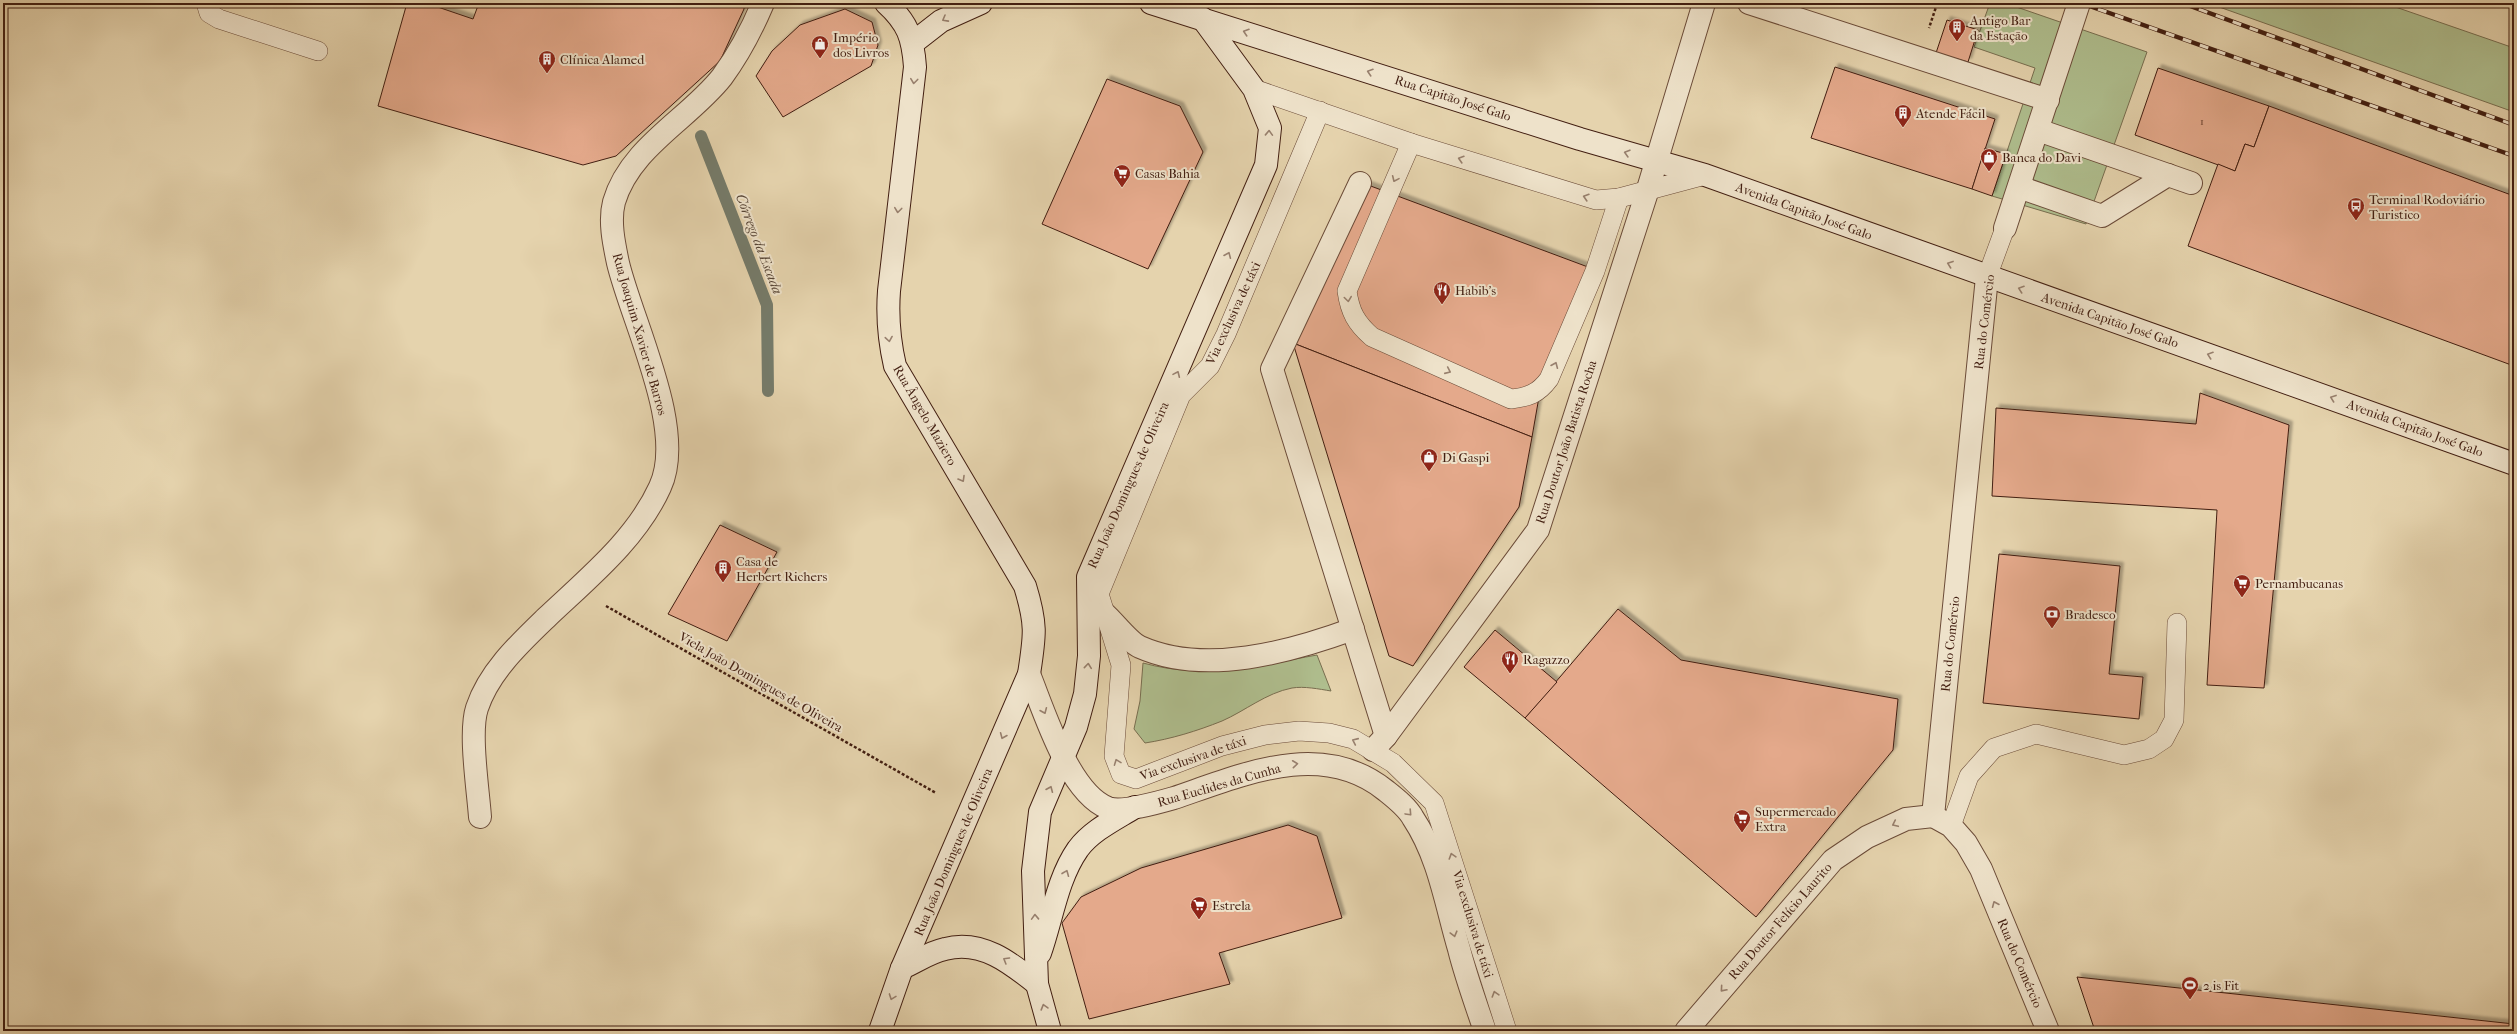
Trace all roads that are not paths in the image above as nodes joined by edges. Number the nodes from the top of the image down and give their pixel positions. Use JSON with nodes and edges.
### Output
{"nodes":[{"id":1,"x":206,"y":3,"type":"edge"},
{"id":2,"x":764,"y":3,"type":"edge"},
{"id":3,"x":886,"y":3,"type":"edge"},
{"id":4,"x":981,"y":3,"type":"edge"},
{"id":5,"x":1151,"y":3,"type":"edge"},
{"id":6,"x":1704,"y":3,"type":"edge"},
{"id":7,"x":1749,"y":3,"type":"edge"},
{"id":8,"x":2079,"y":3,"type":"edge"},
{"id":9,"x":1202,"y":18,"type":"junction"},
{"id":10,"x":914,"y":42,"type":"junction"},
{"id":11,"x":318,"y":51,"type":"dead end"},
{"id":12,"x":1254,"y":89,"type":"junction"},
{"id":13,"x":2048,"y":100,"type":"junction"},
{"id":14,"x":1320,"y":111,"type":"junction"},
{"id":15,"x":2038,"y":130,"type":"junction"},
{"id":16,"x":1411,"y":143,"type":"junction"},
{"id":17,"x":1656,"y":161,"type":"junction"},
{"id":18,"x":1705,"y":175,"type":"junction"},
{"id":19,"x":2168,"y":175,"type":"junction"},
{"id":20,"x":1360,"y":183,"type":"dead end"},
{"id":21,"x":2191,"y":183,"type":"dead end"},
{"id":22,"x":2019,"y":187,"type":"junction"},
{"id":23,"x":1648,"y":190,"type":"junction"},
{"id":24,"x":1619,"y":198,"type":"junction"},
{"id":25,"x":2005,"y":228,"type":"joint"},
{"id":26,"x":1987,"y":277,"type":"junction"},
{"id":27,"x":2514,"y":464,"type":"edge"},
{"id":28,"x":1105,"y":614,"type":"junction"},
{"id":29,"x":2177,"y":622,"type":"dead end"},
{"id":30,"x":1353,"y":629,"type":"junction"},
{"id":31,"x":1030,"y":674,"type":"junction"},
{"id":32,"x":1379,"y":743,"type":"junction"},
{"id":33,"x":1063,"y":756,"type":"junction"},
{"id":34,"x":1135,"y":807,"type":"junction"},
{"id":35,"x":480,"y":817,"type":"dead end"},
{"id":36,"x":1942,"y":821,"type":"junction"},
{"id":37,"x":902,"y":968,"type":"junction"},
{"id":38,"x":1036,"y":974,"type":"junction"},
{"id":39,"x":880,"y":1031,"type":"edge"},
{"id":40,"x":1050,"y":1031,"type":"edge"},
{"id":41,"x":1485,"y":1031,"type":"edge"},
{"id":42,"x":1507,"y":1031,"type":"edge"},
{"id":43,"x":1686,"y":1031,"type":"edge"},
{"id":44,"x":2048,"y":1031,"type":"edge"}],
"edges":[{"from":1,"to":11,"type":"lane"},
{"from":2,"to":35,"type":"street","name":"Rua Joaquim Xavier de Barros"},
{"from":3,"to":10,"type":"street"},
{"from":4,"to":10,"type":"street","one_way":true},
{"from":5,"to":9,"type":"street","name":"Rua Capitão José Galo"},
{"from":6,"to":17,"type":"street","name":"Rua Doutor João Batista Rocha"},
{"from":7,"to":13,"type":"street"},
{"from":8,"to":13,"type":"street"},
{"from":9,"to":12,"type":"street","name":"Rua João Domingues de Oliveira"},
{"from":17,"to":9,"type":"street","name":"Rua Capitão José Galo","one_way":true},
{"from":10,"to":31,"type":"street","name":"Rua Ângelo Maziero","one_way":true},
{"from":12,"to":14,"type":"lane"},
{"from":33,"to":12,"type":"street","name":"Rua João Domingues de Oliveira","one_way":true},
{"from":13,"to":15,"type":"street"},
{"from":14,"to":16,"type":"lane"},
{"from":14,"to":28,"type":"lane","name":"Via exclusiva de táxi"},
{"from":15,"to":19,"type":"street"},
{"from":15,"to":22,"type":"street"},
{"from":24,"to":16,"type":"lane","one_way":true},
{"from":16,"to":24,"type":"lane","one_way":true},
{"from":17,"to":18,"type":"street","name":"Rua Capitão José Galo"},
{"from":17,"to":23,"type":"street","name":"Rua Doutor João Batista Rocha"},
{"from":18,"to":23,"type":"lane"},
{"from":26,"to":18,"type":"street","name":"Avenida Capitão José Galo","one_way":true},
{"from":19,"to":21,"type":"street"},
{"from":19,"to":22,"type":"street"},
{"from":20,"to":30,"type":"street"},
{"from":22,"to":25,"type":"street"},
{"from":23,"to":24,"type":"lane"},
{"from":23,"to":32,"type":"street","name":"Rua Doutor João Batista Rocha"},
{"from":25,"to":26,"type":"lane","name":"Rua do Comércio"},
{"from":27,"to":26,"type":"street","name":"Avenida Capitão José Galo","one_way":true},
{"from":26,"to":36,"type":"street","name":"Rua do Comércio"},
{"from":28,"to":30,"type":"street"},
{"from":32,"to":28,"type":"lane","name":"Via exclusiva de táxi","one_way":true},
{"from":29,"to":36,"type":"lane"},
{"from":30,"to":32,"type":"street"},
{"from":31,"to":33,"type":"street","name":"Rua Euclides da Cunha","one_way":true},
{"from":31,"to":37,"type":"street","name":"Rua João Domingues de Oliveira","one_way":true},
{"from":42,"to":32,"type":"lane","name":"Via exclusiva de táxi","one_way":true},
{"from":33,"to":34,"type":"street","name":"Rua Euclides da Cunha"},
{"from":38,"to":33,"type":"street","name":"Rua João Domingues de Oliveira","one_way":true},
{"from":38,"to":34,"type":"street","one_way":true},
{"from":34,"to":41,"type":"street","name":"Rua Euclides da Cunha","one_way":true},
{"from":36,"to":43,"type":"street","name":"Rua Doutor Felício Laurito","one_way":true},
{"from":44,"to":36,"type":"street","name":"Rua do Comércio","one_way":true},
{"from":38,"to":37,"type":"street","one_way":true},
{"from":37,"to":39,"type":"street","name":"Rua João Domingues de Oliveira","one_way":true},
{"from":40,"to":38,"type":"street","name":"Rua João Domingues de Oliveira","one_way":true}]}
